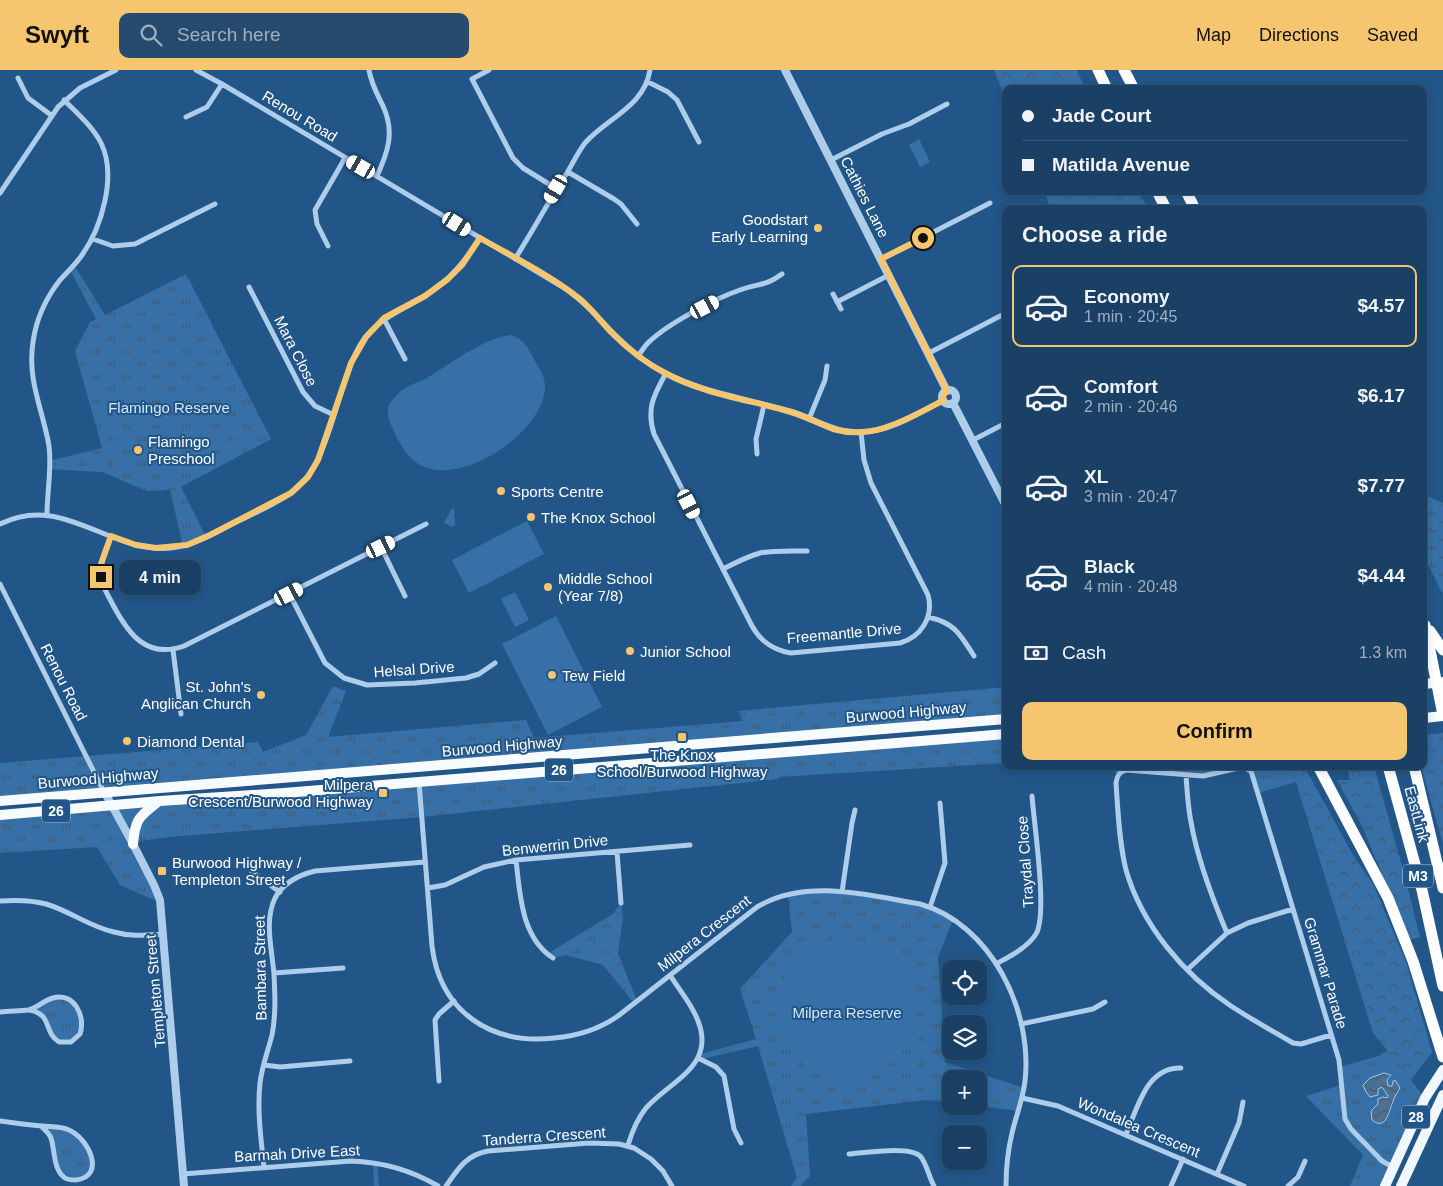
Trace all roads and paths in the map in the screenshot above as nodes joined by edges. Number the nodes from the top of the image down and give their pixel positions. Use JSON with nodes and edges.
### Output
{"nodes":[{"id":1,"x":116,"y":70,"type":"edge"},
{"id":2,"x":196,"y":70,"type":"edge"},
{"id":3,"x":369,"y":70,"type":"edge"},
{"id":4,"x":489,"y":70,"type":"edge"},
{"id":5,"x":650,"y":70,"type":"edge"},
{"id":6,"x":785,"y":70,"type":"edge"},
{"id":7,"x":1098,"y":70,"type":"edge"},
{"id":8,"x":1124,"y":70,"type":"edge"},
{"id":9,"x":18,"y":78,"type":"dead end"},
{"id":10,"x":648,"y":82,"type":"junction"},
{"id":11,"x":222,"y":84,"type":"junction"},
{"id":12,"x":1105,"y":85,"type":"edge"},
{"id":13,"x":1132,"y":85,"type":"edge"},
{"id":14,"x":64,"y":100,"type":"junction"},
{"id":15,"x":947,"y":104,"type":"dead end"},
{"id":16,"x":51,"y":115,"type":"junction"},
{"id":17,"x":186,"y":117,"type":"dead end"},
{"id":18,"x":699,"y":142,"type":"dead end"},
{"id":19,"x":345,"y":158,"type":"junction"},
{"id":20,"x":831,"y":160,"type":"junction"},
{"id":21,"x":568,"y":172,"type":"junction"},
{"id":22,"x":377,"y":176,"type":"junction"},
{"id":23,"x":556,"y":189,"type":"junction"},
{"id":24,"x":0,"y":193,"type":"edge"},
{"id":25,"x":215,"y":204,"type":"dead end"},
{"id":26,"x":990,"y":204,"type":"dead end"},
{"id":27,"x":636,"y":224,"type":"dead end"},
{"id":28,"x":480,"y":238,"type":"junction"},
{"id":29,"x":93,"y":239,"type":"junction"},
{"id":30,"x":328,"y":246,"type":"dead end"},
{"id":31,"x":515,"y":259,"type":"junction"},
{"id":32,"x":881,"y":259,"type":"junction"},
{"id":33,"x":782,"y":274,"type":"dead end"},
{"id":34,"x":889,"y":275,"type":"junction"},
{"id":35,"x":249,"y":287,"type":"dead end"},
{"id":36,"x":833,"y":294,"type":"dead end"},
{"id":37,"x":837,"y":302,"type":"junction"},
{"id":38,"x":841,"y":309,"type":"dead end"},
{"id":39,"x":1002,"y":315,"type":"edge"},
{"id":40,"x":384,"y":318,"type":"junction"},
{"id":41,"x":929,"y":353,"type":"junction"},
{"id":42,"x":638,"y":356,"type":"junction"},
{"id":43,"x":405,"y":359,"type":"dead end"},
{"id":44,"x":827,"y":366,"type":"dead end"},
{"id":45,"x":666,"y":373,"type":"junction"},
{"id":46,"x":947,"y":391,"type":"junction"},
{"id":47,"x":944,"y":400,"type":"junction"},
{"id":48,"x":953,"y":403,"type":"junction"},
{"id":49,"x":764,"y":405,"type":"junction"},
{"id":50,"x":334,"y":414,"type":"junction"},
{"id":51,"x":809,"y":418,"type":"junction"},
{"id":52,"x":1002,"y":425,"type":"edge"},
{"id":53,"x":861,"y":432,"type":"junction"},
{"id":54,"x":973,"y":440,"type":"junction"},
{"id":55,"x":757,"y":454,"type":"dead end"},
{"id":56,"x":1002,"y":498,"type":"edge"},
{"id":57,"x":47,"y":514,"type":"junction"},
{"id":58,"x":0,"y":524,"type":"edge"},
{"id":59,"x":426,"y":524,"type":"dead end"},
{"id":60,"x":111,"y":536,"type":"junction"},
{"id":61,"x":381,"y":547,"type":"junction"},
{"id":62,"x":807,"y":551,"type":"dead end"},
{"id":63,"x":723,"y":570,"type":"junction"},
{"id":64,"x":0,"y":586,"type":"edge"},
{"id":65,"x":289,"y":594,"type":"junction"},
{"id":66,"x":405,"y":596,"type":"dead end"},
{"id":67,"x":928,"y":617,"type":"junction"},
{"id":68,"x":1427,"y":627,"type":"edge"},
{"id":69,"x":1427,"y":634,"type":"edge"},
{"id":70,"x":173,"y":650,"type":"junction"},
{"id":71,"x":1443,"y":650,"type":"edge"},
{"id":72,"x":974,"y":656,"type":"dead end"},
{"id":73,"x":495,"y":663,"type":"dead end"},
{"id":74,"x":1440,"y":683,"type":"edge"},
{"id":75,"x":1427,"y":684,"type":"edge"},
{"id":76,"x":181,"y":714,"type":"dead end"},
{"id":77,"x":1443,"y":716,"type":"edge"},
{"id":78,"x":1427,"y":718,"type":"edge"},
{"id":79,"x":1002,"y":719,"type":"edge"},
{"id":80,"x":1002,"y":734,"type":"edge"},
{"id":81,"x":1227,"y":770,"type":"edge"},
{"id":82,"x":1248,"y":770,"type":"edge"},
{"id":83,"x":1320,"y":770,"type":"edge"},
{"id":84,"x":1326,"y":770,"type":"edge"},
{"id":85,"x":1389,"y":770,"type":"edge"},
{"id":86,"x":1415,"y":770,"type":"edge"},
{"id":87,"x":1186,"y":776,"type":"junction"},
{"id":88,"x":419,"y":782,"type":"junction"},
{"id":89,"x":1328,"y":784,"type":"junction"},
{"id":90,"x":104,"y":793,"type":"junction"},
{"id":91,"x":1032,"y":796,"type":"dead end"},
{"id":92,"x":0,"y":801,"type":"edge"},
{"id":93,"x":160,"y":801,"type":"junction"},
{"id":94,"x":940,"y":802,"type":"dead end"},
{"id":95,"x":112,"y":806,"type":"junction"},
{"id":96,"x":855,"y":810,"type":"dead end"},
{"id":97,"x":0,"y":815,"type":"edge"},
{"id":98,"x":133,"y":844,"type":"junction"},
{"id":99,"x":690,"y":845,"type":"dead end"},
{"id":100,"x":617,"y":852,"type":"junction"},
{"id":101,"x":516,"y":860,"type":"junction"},
{"id":102,"x":425,"y":862,"type":"junction"},
{"id":103,"x":252,"y":872,"type":"dead end"},
{"id":104,"x":428,"y":888,"type":"junction"},
{"id":105,"x":1443,"y":888,"type":"edge"},
{"id":106,"x":280,"y":892,"type":"junction"},
{"id":107,"x":842,"y":892,"type":"junction"},
{"id":108,"x":0,"y":901,"type":"edge"},
{"id":109,"x":621,"y":903,"type":"dead end"},
{"id":110,"x":930,"y":907,"type":"junction"},
{"id":111,"x":1293,"y":909,"type":"junction"},
{"id":112,"x":1227,"y":933,"type":"junction"},
{"id":113,"x":164,"y":934,"type":"junction"},
{"id":114,"x":553,"y":958,"type":"dead end"},
{"id":115,"x":996,"y":964,"type":"junction"},
{"id":116,"x":343,"y":968,"type":"dead end"},
{"id":117,"x":1188,"y":969,"type":"junction"},
{"id":118,"x":274,"y":973,"type":"junction"},
{"id":119,"x":670,"y":975,"type":"junction"},
{"id":120,"x":1443,"y":986,"type":"edge"},
{"id":121,"x":454,"y":1002,"type":"junction"},
{"id":122,"x":1105,"y":1002,"type":"dead end"},
{"id":123,"x":29,"y":1010,"type":"junction"},
{"id":124,"x":0,"y":1012,"type":"edge"},
{"id":125,"x":1021,"y":1024,"type":"junction"},
{"id":126,"x":1331,"y":1035,"type":"junction"},
{"id":127,"x":1442,"y":1053,"type":"edge"},
{"id":128,"x":698,"y":1058,"type":"junction"},
{"id":129,"x":350,"y":1061,"type":"dead end"},
{"id":130,"x":264,"y":1064,"type":"junction"},
{"id":131,"x":1181,"y":1068,"type":"dead end"},
{"id":132,"x":1443,"y":1070,"type":"edge"},
{"id":133,"x":439,"y":1082,"type":"dead end"},
{"id":134,"x":1443,"y":1095,"type":"edge"},
{"id":135,"x":1022,"y":1098,"type":"junction"},
{"id":136,"x":1243,"y":1102,"type":"dead end"},
{"id":137,"x":0,"y":1121,"type":"edge"},
{"id":138,"x":41,"y":1126,"type":"junction"},
{"id":139,"x":1126,"y":1134,"type":"junction"},
{"id":140,"x":741,"y":1143,"type":"dead end"},
{"id":141,"x":628,"y":1146,"type":"junction"},
{"id":142,"x":848,"y":1154,"type":"dead end"},
{"id":143,"x":1182,"y":1159,"type":"junction"},
{"id":144,"x":1305,"y":1161,"type":"dead end"},
{"id":145,"x":264,"y":1167,"type":"junction"},
{"id":146,"x":1393,"y":1167,"type":"junction"},
{"id":147,"x":183,"y":1174,"type":"junction"},
{"id":148,"x":1217,"y":1174,"type":"junction"},
{"id":149,"x":1402,"y":1182,"type":"edge"},
{"id":150,"x":184,"y":1186,"type":"edge"},
{"id":151,"x":438,"y":1186,"type":"edge"},
{"id":152,"x":446,"y":1186,"type":"edge"},
{"id":153,"x":672,"y":1186,"type":"edge"},
{"id":154,"x":934,"y":1186,"type":"edge"},
{"id":155,"x":1006,"y":1186,"type":"edge"},
{"id":156,"x":1171,"y":1186,"type":"edge"},
{"id":157,"x":1244,"y":1186,"type":"edge"},
{"id":158,"x":1288,"y":1186,"type":"edge"},
{"id":159,"x":1386,"y":1186,"type":"edge"}],
"edges":[{"from":1,"to":14,"type":"street"},
{"from":2,"to":11,"type":"street","name":"Renou Road"},
{"from":3,"to":22,"type":"street"},
{"from":4,"to":23,"type":"street"},
{"from":5,"to":10,"type":"street"},
{"from":6,"to":20,"type":"street","name":"Cathies Lane"},
{"from":7,"to":12,"type":"highway"},
{"from":8,"to":13,"type":"highway"},
{"from":9,"to":16,"type":"street"},
{"from":10,"to":18,"type":"street"},
{"from":10,"to":21,"type":"street"},
{"from":11,"to":17,"type":"street"},
{"from":11,"to":19,"type":"street","name":"Renou Road"},
{"from":14,"to":16,"type":"street"},
{"from":14,"to":29,"type":"street"},
{"from":15,"to":20,"type":"street"},
{"from":16,"to":24,"type":"street"},
{"from":19,"to":22,"type":"street","name":"Renou Road"},
{"from":19,"to":30,"type":"street"},
{"from":20,"to":32,"type":"street","name":"Cathies Lane"},
{"from":21,"to":23,"type":"street"},
{"from":21,"to":27,"type":"street"},
{"from":22,"to":28,"type":"street","name":"Renou Road"},
{"from":23,"to":31,"type":"street"},
{"from":25,"to":29,"type":"street"},
{"from":26,"to":32,"type":"street"},
{"from":28,"to":31,"type":"street","name":"Renou Road"},
{"from":28,"to":40,"type":"street"},
{"from":29,"to":57,"type":"street"},
{"from":31,"to":42,"type":"street","name":"Renou Road"},
{"from":32,"to":34,"type":"street","name":"Cathies Lane"},
{"from":33,"to":42,"type":"street"},
{"from":34,"to":37,"type":"street"},
{"from":34,"to":41,"type":"street","name":"Cathies Lane"},
{"from":35,"to":50,"type":"street","name":"Mara Close"},
{"from":36,"to":37,"type":"street"},
{"from":37,"to":38,"type":"street"},
{"from":39,"to":41,"type":"street"},
{"from":40,"to":43,"type":"street"},
{"from":40,"to":50,"type":"street"},
{"from":41,"to":46,"type":"street","name":"Cathies Lane"},
{"from":42,"to":45,"type":"street","name":"Renou Road"},
{"from":44,"to":51,"type":"street"},
{"from":45,"to":49,"type":"street","name":"Renou Road"},
{"from":45,"to":63,"type":"street","name":"Freemantle Drive"},
{"from":46,"to":47,"type":"street"},
{"from":46,"to":48,"type":"street"},
{"from":47,"to":48,"type":"street"},
{"from":47,"to":53,"type":"street","name":"Renou Road"},
{"from":48,"to":54,"type":"street"},
{"from":49,"to":51,"type":"street","name":"Renou Road"},
{"from":49,"to":55,"type":"street"},
{"from":50,"to":60,"type":"street"},
{"from":51,"to":53,"type":"street","name":"Renou Road"},
{"from":52,"to":54,"type":"street"},
{"from":53,"to":67,"type":"street"},
{"from":54,"to":56,"type":"street"},
{"from":57,"to":58,"type":"street"},
{"from":57,"to":60,"type":"street"},
{"from":59,"to":61,"type":"street"},
{"from":60,"to":70,"type":"street"},
{"from":61,"to":65,"type":"street"},
{"from":61,"to":66,"type":"street"},
{"from":62,"to":63,"type":"street"},
{"from":63,"to":67,"type":"street","name":"Freemantle Drive"},
{"from":64,"to":90,"type":"street","name":"Renou Road"},
{"from":65,"to":70,"type":"street"},
{"from":65,"to":73,"type":"street","name":"Helsal Drive"},
{"from":67,"to":72,"type":"street"},
{"from":68,"to":71,"type":"highway"},
{"from":69,"to":74,"type":"highway"},
{"from":70,"to":76,"type":"street"},
{"from":74,"to":75,"type":"highway"},
{"from":74,"to":77,"type":"highway"},
{"from":77,"to":78,"type":"highway"},
{"from":79,"to":90,"type":"highway","name":"Burwood Highway","number":"26"},
{"from":80,"to":88,"type":"highway","name":"Burwood Highway","number":"26"},
{"from":81,"to":87,"type":"street","name":"Grammar Parade"},
{"from":82,"to":111,"type":"street","name":"Grammar Parade"},
{"from":83,"to":89,"type":"highway"},
{"from":84,"to":89,"type":"highway"},
{"from":85,"to":120,"type":"highway","name":"EastLink","number":"M3"},
{"from":86,"to":105,"type":"highway","name":"EastLink","number":"M3"},
{"from":87,"to":112,"type":"street"},
{"from":87,"to":117,"type":"street"},
{"from":88,"to":93,"type":"highway","name":"Burwood Highway","number":"26"},
{"from":88,"to":102,"type":"street","name":"Milpera Crescent"},
{"from":89,"to":127,"type":"highway"},
{"from":90,"to":92,"type":"highway","name":"Burwood Highway","number":"26"},
{"from":90,"to":95,"type":"street","name":"Templeton Street"},
{"from":91,"to":115,"type":"street","name":"Traydal Close"},
{"from":93,"to":95,"type":"highway","name":"Burwood Highway","number":"26"},
{"from":93,"to":98,"type":"highway"},
{"from":94,"to":110,"type":"street"},
{"from":95,"to":97,"type":"highway","name":"Burwood Highway","number":"26"},
{"from":95,"to":98,"type":"street","name":"Templeton Street"},
{"from":96,"to":107,"type":"street"},
{"from":98,"to":113,"type":"street","name":"Templeton Street"},
{"from":99,"to":100,"type":"street","name":"Benwerrin Drive"},
{"from":100,"to":101,"type":"street","name":"Benwerrin Drive"},
{"from":100,"to":109,"type":"street"},
{"from":101,"to":104,"type":"street","name":"Benwerrin Drive"},
{"from":101,"to":114,"type":"street"},
{"from":102,"to":104,"type":"street","name":"Milpera Crescent"},
{"from":102,"to":106,"type":"street","name":"Bambara Street"},
{"from":103,"to":106,"type":"street"},
{"from":104,"to":121,"type":"street","name":"Milpera Crescent"},
{"from":106,"to":118,"type":"street","name":"Bambara Street"},
{"from":107,"to":110,"type":"street","name":"Milpera Crescent"},
{"from":107,"to":119,"type":"street","name":"Milpera Crescent"},
{"from":108,"to":113,"type":"street"},
{"from":110,"to":115,"type":"street","name":"Milpera Crescent"},
{"from":111,"to":112,"type":"street"},
{"from":111,"to":126,"type":"street","name":"Grammar Parade"},
{"from":112,"to":117,"type":"street"},
{"from":113,"to":147,"type":"street","name":"Templeton Street"},
{"from":115,"to":125,"type":"street","name":"Milpera Crescent"},
{"from":116,"to":118,"type":"street"},
{"from":117,"to":126,"type":"street"},
{"from":118,"to":130,"type":"street","name":"Bambara Street"},
{"from":119,"to":121,"type":"street","name":"Milpera Crescent"},
{"from":119,"to":128,"type":"street"},
{"from":121,"to":133,"type":"street"},
{"from":122,"to":125,"type":"street"},
{"from":123,"to":123,"type":"street"},
{"from":123,"to":124,"type":"street"},
{"from":125,"to":135,"type":"street","name":"Milpera Crescent"},
{"from":126,"to":146,"type":"street","name":"Grammar Parade"},
{"from":128,"to":140,"type":"street"},
{"from":128,"to":141,"type":"street"},
{"from":129,"to":130,"type":"street"},
{"from":130,"to":145,"type":"street","name":"Bambara Street"},
{"from":131,"to":139,"type":"street"},
{"from":132,"to":146,"type":"main road","number":"28"},
{"from":134,"to":149,"type":"main road","number":"28"},
{"from":135,"to":139,"type":"street","name":"Wondalea Crescent"},
{"from":135,"to":155,"type":"street","name":"Milpera Crescent"},
{"from":136,"to":148,"type":"street"},
{"from":137,"to":138,"type":"street"},
{"from":138,"to":138,"type":"street"},
{"from":139,"to":143,"type":"street","name":"Wondalea Crescent"},
{"from":141,"to":152,"type":"street","name":"Tanderra Crescent"},
{"from":141,"to":153,"type":"street","name":"Tanderra Crescent"},
{"from":142,"to":154,"type":"street"},
{"from":143,"to":148,"type":"street","name":"Wondalea Crescent"},
{"from":143,"to":156,"type":"street"},
{"from":144,"to":158,"type":"street"},
{"from":145,"to":147,"type":"street","name":"Barmah Drive East"},
{"from":145,"to":151,"type":"street","name":"Barmah Drive East"},
{"from":146,"to":149,"type":"main road"},
{"from":146,"to":159,"type":"main road","number":"28"},
{"from":147,"to":150,"type":"street","name":"Templeton Street"},
{"from":148,"to":157,"type":"street","name":"Wondalea Crescent"}]}
